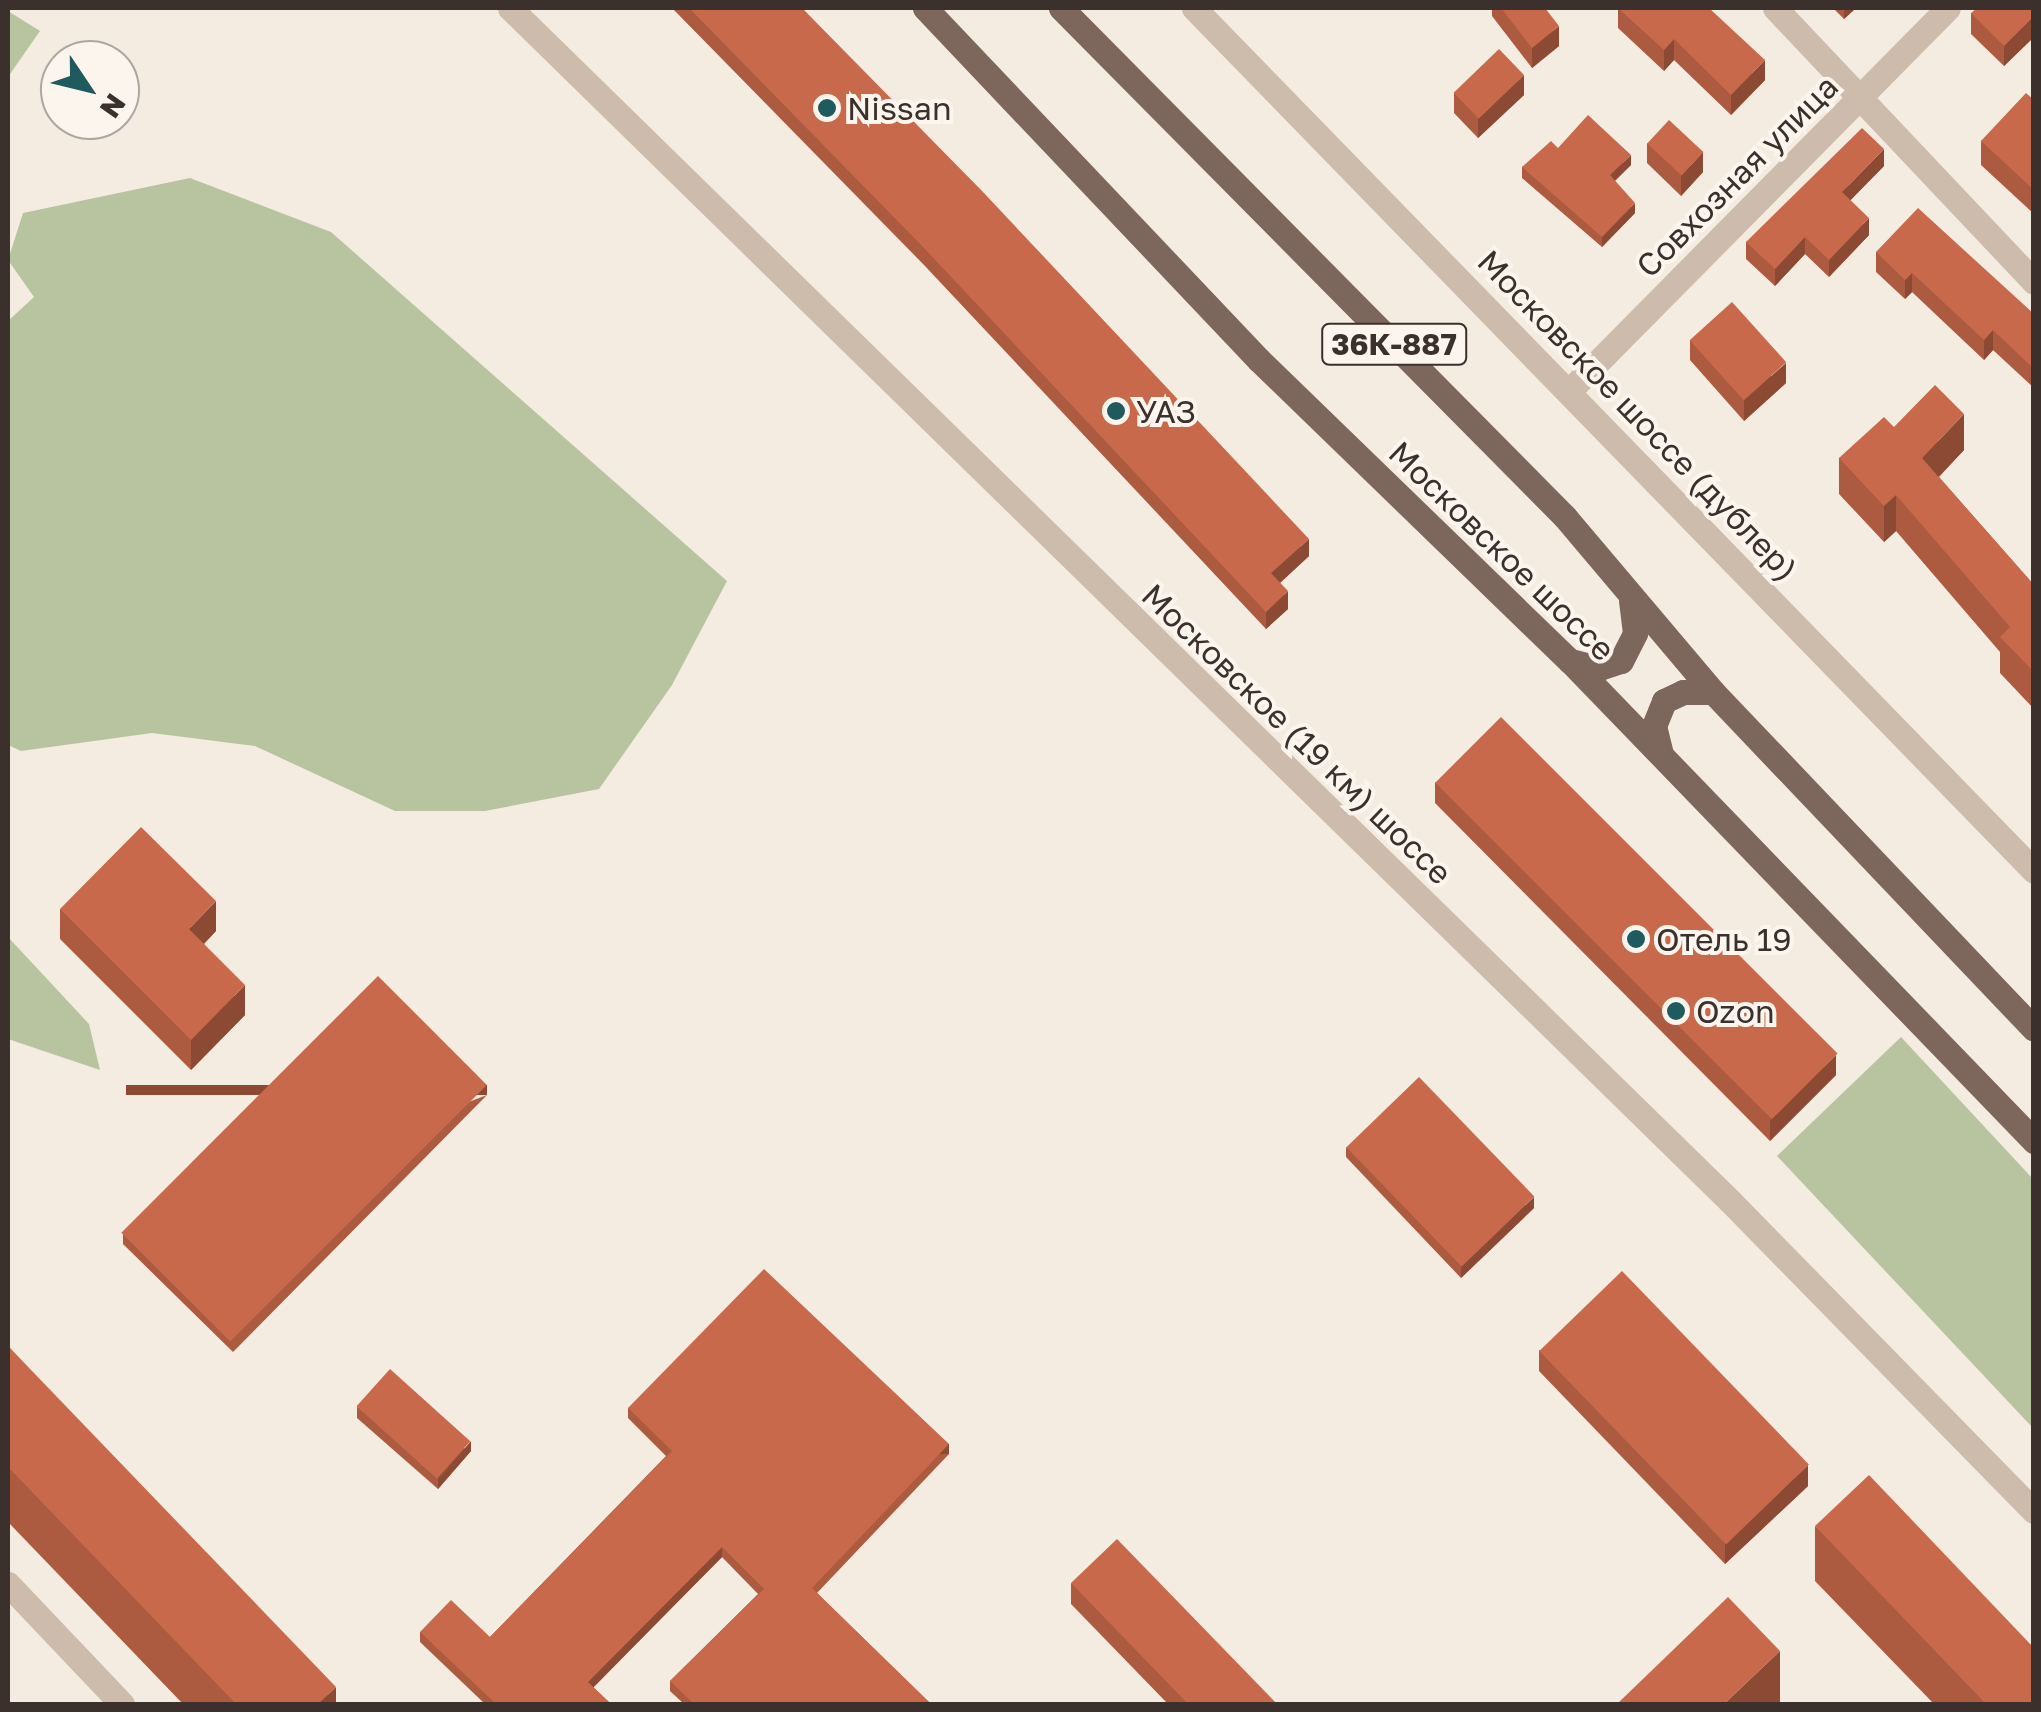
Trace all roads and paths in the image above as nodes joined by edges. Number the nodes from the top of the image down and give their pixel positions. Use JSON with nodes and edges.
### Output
{"nodes":[{"id":1,"x":510,"y":8,"type":"edge"},
{"id":2,"x":925,"y":8,"type":"edge"},
{"id":3,"x":1061,"y":8,"type":"edge"},
{"id":4,"x":1194,"y":8,"type":"edge"},
{"id":5,"x":1775,"y":8,"type":"edge"},
{"id":6,"x":1948,"y":8,"type":"edge"},
{"id":7,"x":1859,"y":98,"type":"junction"},
{"id":8,"x":2034,"y":282,"type":"edge"},
{"id":9,"x":1570,"y":390,"type":"junction"},
{"id":10,"x":1630,"y":601,"type":"junction"},
{"id":11,"x":1570,"y":661,"type":"junction"},
{"id":12,"x":1713,"y":692,"type":"junction"},
{"id":13,"x":1661,"y":754,"type":"junction"},
{"id":14,"x":2034,"y":870,"type":"edge"},
{"id":15,"x":2034,"y":1029,"type":"edge"},
{"id":16,"x":2034,"y":1142,"type":"edge"},
{"id":17,"x":2034,"y":1511,"type":"edge"},
{"id":18,"x":8,"y":1584,"type":"edge"},
{"id":19,"x":122,"y":1704,"type":"edge"}],
"edges":[{"from":1,"to":17,"type":"street","name":"Московское (19 км) шоссе"},
{"from":2,"to":11,"type":"main road","name":"Московское шоссе","number":"36К-887"},
{"from":3,"to":10,"type":"main road","name":"Московское шоссе","number":"36К-887"},
{"from":4,"to":9,"type":"street","name":"Московское шоссе (дублер)"},
{"from":5,"to":7,"type":"street"},
{"from":6,"to":7,"type":"street","name":"Совхозная улица"},
{"from":7,"to":8,"type":"street"},
{"from":7,"to":9,"type":"street","name":"Совхозная улица"},
{"from":9,"to":14,"type":"street","name":"Московское шоссе (дублер)"},
{"from":10,"to":11,"type":"main road"},
{"from":10,"to":12,"type":"main road","name":"Московское шоссе","number":"36К-887"},
{"from":11,"to":13,"type":"main road","name":"Московское шоссе","number":"36К-887"},
{"from":12,"to":13,"type":"main road"},
{"from":12,"to":15,"type":"main road","name":"Московское шоссе","number":"36К-887"},
{"from":13,"to":16,"type":"main road","name":"Московское шоссе","number":"36К-887"},
{"from":18,"to":19,"type":"street"}]}
